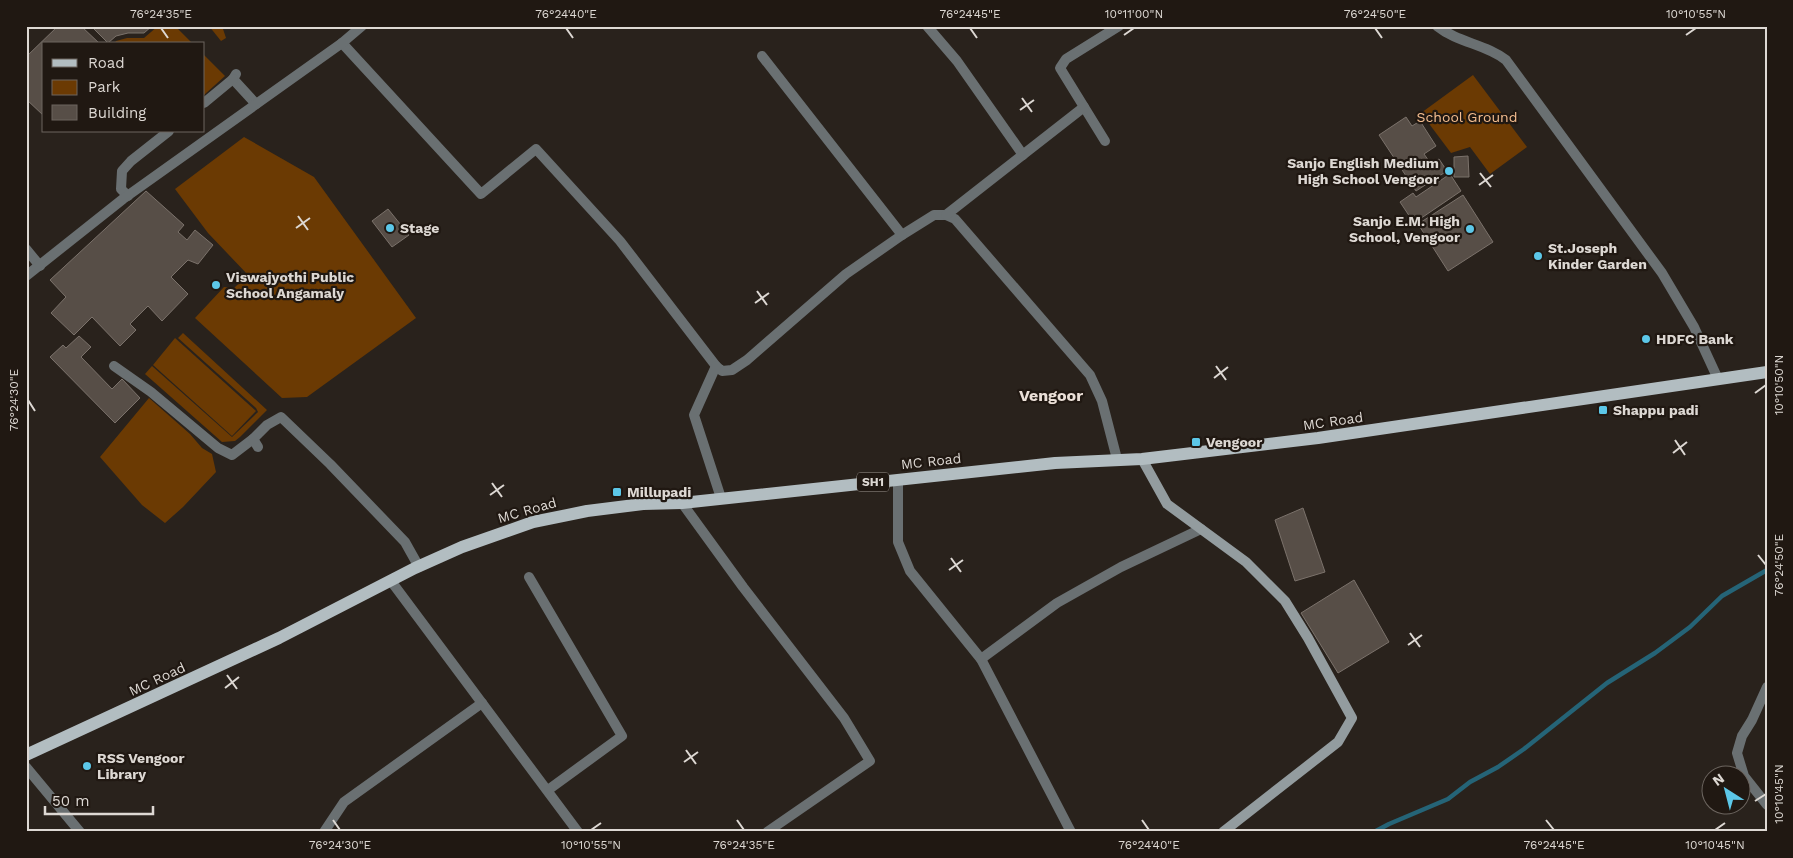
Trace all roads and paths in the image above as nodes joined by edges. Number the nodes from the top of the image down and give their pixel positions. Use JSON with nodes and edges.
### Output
{"nodes":[{"id":1,"x":362,"y":26,"type":"edge"},
{"id":2,"x":927,"y":26,"type":"edge"},
{"id":3,"x":1119,"y":26,"type":"edge"},
{"id":4,"x":1437,"y":26,"type":"edge"},
{"id":5,"x":342,"y":43,"type":"junction"},
{"id":6,"x":762,"y":56,"type":"dead end"},
{"id":7,"x":205,"y":102,"type":"edge"},
{"id":8,"x":256,"y":104,"type":"junction"},
{"id":9,"x":1084,"y":107,"type":"junction"},
{"id":10,"x":168,"y":132,"type":"edge"},
{"id":11,"x":1105,"y":141,"type":"dead end"},
{"id":12,"x":1023,"y":154,"type":"junction"},
{"id":13,"x":128,"y":196,"type":"junction"},
{"id":14,"x":946,"y":215,"type":"junction"},
{"id":15,"x":902,"y":234,"type":"junction"},
{"id":16,"x":26,"y":249,"type":"edge"},
{"id":17,"x":40,"y":266,"type":"junction"},
{"id":18,"x":26,"y":276,"type":"edge"},
{"id":19,"x":114,"y":366,"type":"dead end"},
{"id":20,"x":716,"y":366,"type":"junction"},
{"id":21,"x":1767,"y":372,"type":"edge"},
{"id":22,"x":1718,"y":379,"type":"junction"},
{"id":23,"x":1142,"y":458,"type":"junction"},
{"id":24,"x":1117,"y":459,"type":"junction"},
{"id":25,"x":898,"y":480,"type":"junction"},
{"id":26,"x":721,"y":498,"type":"junction"},
{"id":27,"x":682,"y":503,"type":"junction"},
{"id":28,"x":1201,"y":529,"type":"junction"},
{"id":29,"x":419,"y":567,"type":"junction"},
{"id":30,"x":529,"y":577,"type":"dead end"},
{"id":31,"x":391,"y":581,"type":"junction"},
{"id":32,"x":981,"y":659,"type":"junction"},
{"id":33,"x":1767,"y":687,"type":"edge"},
{"id":34,"x":482,"y":703,"type":"junction"},
{"id":35,"x":26,"y":755,"type":"edge"},
{"id":36,"x":26,"y":767,"type":"edge"},
{"id":37,"x":548,"y":790,"type":"junction"},
{"id":38,"x":1767,"y":805,"type":"edge"},
{"id":39,"x":80,"y":832,"type":"edge"},
{"id":40,"x":324,"y":832,"type":"edge"},
{"id":41,"x":578,"y":832,"type":"edge"},
{"id":42,"x":767,"y":832,"type":"edge"},
{"id":43,"x":1071,"y":832,"type":"edge"},
{"id":44,"x":1223,"y":832,"type":"edge"}],
"edges":[{"from":1,"to":5,"type":"street"},
{"from":2,"to":12,"type":"street"},
{"from":3,"to":9,"type":"street"},
{"from":4,"to":22,"type":"street"},
{"from":5,"to":8,"type":"street"},
{"from":5,"to":20,"type":"street"},
{"from":6,"to":15,"type":"street"},
{"from":7,"to":8,"type":"street"},
{"from":8,"to":13,"type":"street"},
{"from":9,"to":11,"type":"street"},
{"from":9,"to":12,"type":"street"},
{"from":10,"to":13,"type":"street"},
{"from":12,"to":14,"type":"street"},
{"from":13,"to":17,"type":"street"},
{"from":14,"to":15,"type":"street"},
{"from":14,"to":24,"type":"street"},
{"from":15,"to":20,"type":"street"},
{"from":16,"to":17,"type":"street"},
{"from":17,"to":18,"type":"street"},
{"from":19,"to":29,"type":"street"},
{"from":20,"to":26,"type":"street"},
{"from":21,"to":22,"type":"main road","name":"MC Road","number":"SH1"},
{"from":22,"to":23,"type":"main road","name":"MC Road","number":"SH1"},
{"from":23,"to":24,"type":"main road","name":"MC Road","number":"SH1"},
{"from":23,"to":28,"type":"street"},
{"from":24,"to":25,"type":"main road","name":"MC Road","number":"SH1"},
{"from":25,"to":26,"type":"main road","name":"MC Road","number":"SH1"},
{"from":25,"to":32,"type":"street"},
{"from":26,"to":27,"type":"main road","name":"MC Road","number":"SH1"},
{"from":27,"to":29,"type":"main road","name":"MC Road","number":"SH1"},
{"from":27,"to":42,"type":"street"},
{"from":28,"to":32,"type":"street"},
{"from":28,"to":44,"type":"street"},
{"from":29,"to":31,"type":"main road","name":"MC Road","number":"SH1"},
{"from":30,"to":37,"type":"street"},
{"from":31,"to":34,"type":"street"},
{"from":31,"to":35,"type":"main road","name":"MC Road","number":"SH1"},
{"from":32,"to":43,"type":"street"},
{"from":33,"to":38,"type":"street"},
{"from":34,"to":37,"type":"street"},
{"from":34,"to":40,"type":"street"},
{"from":36,"to":39,"type":"street"},
{"from":37,"to":41,"type":"street"}]}
